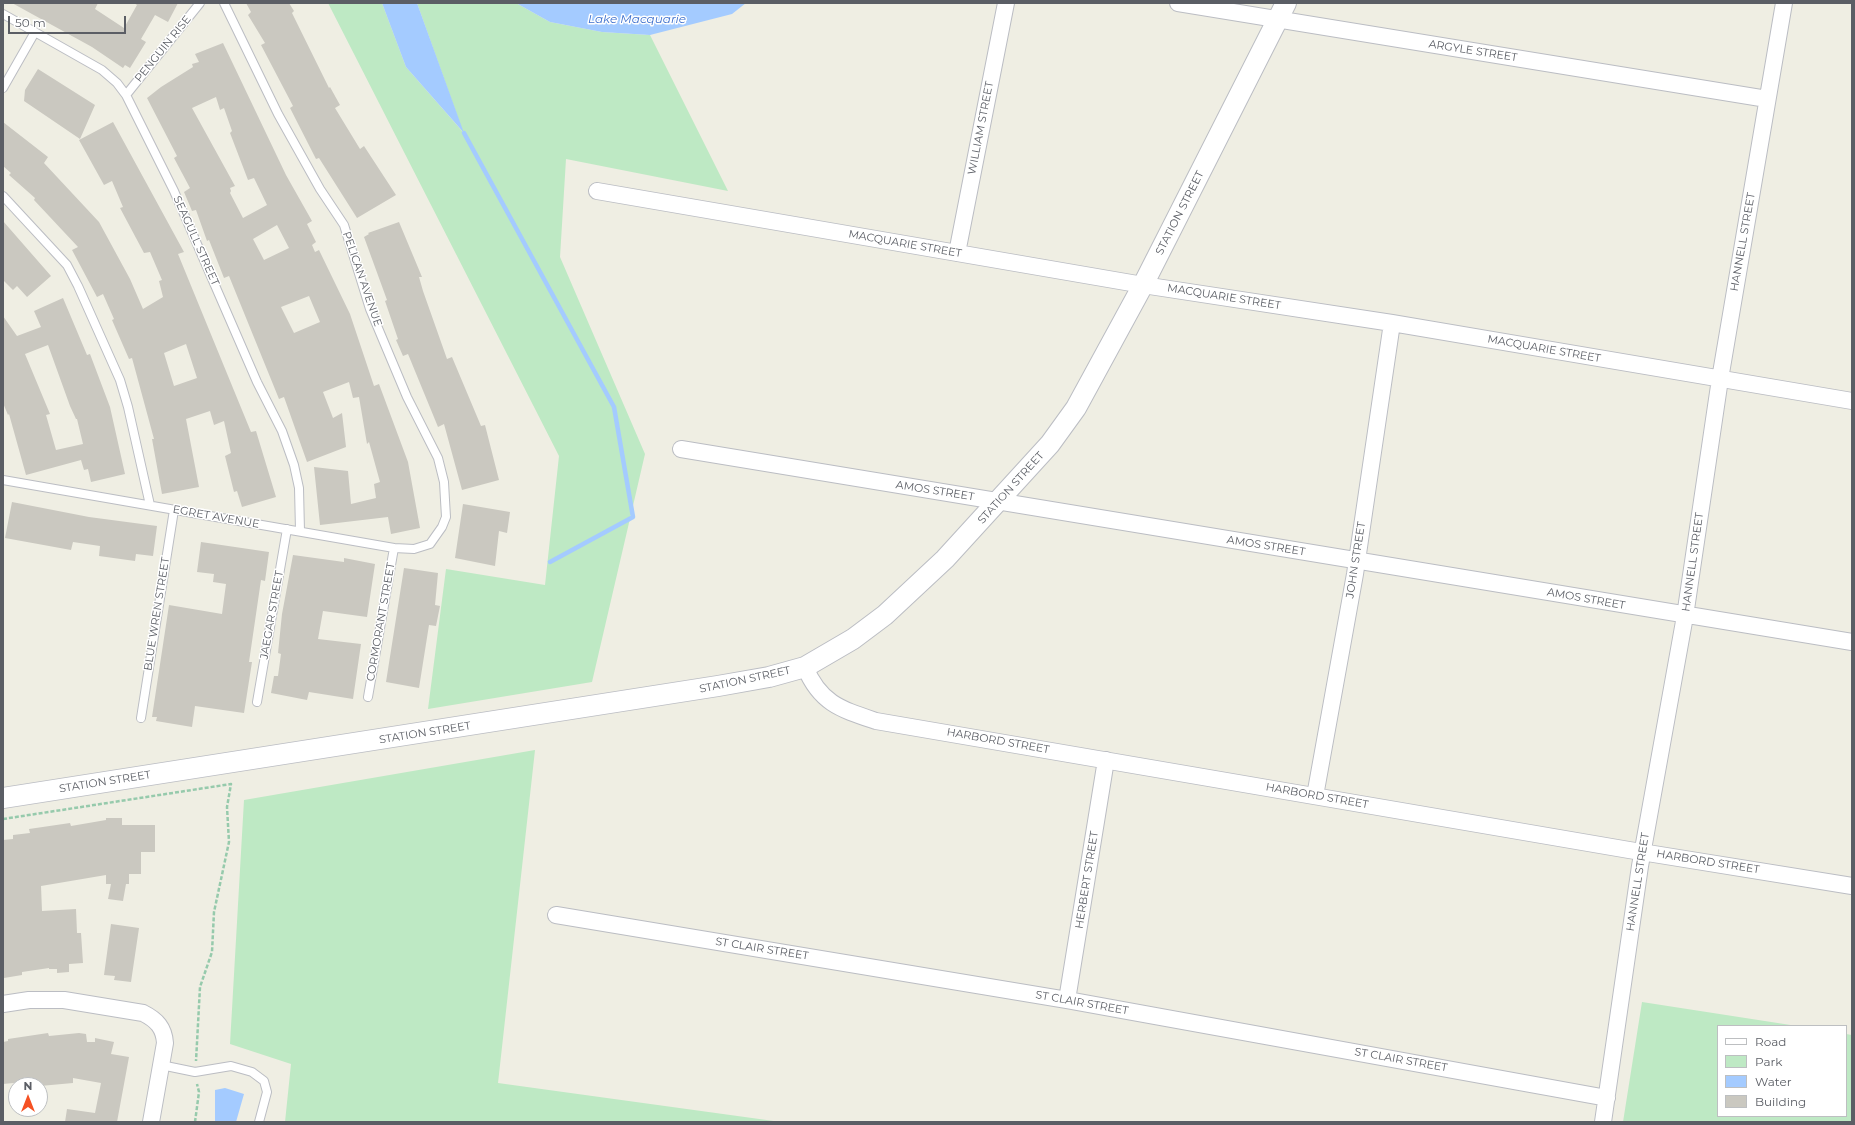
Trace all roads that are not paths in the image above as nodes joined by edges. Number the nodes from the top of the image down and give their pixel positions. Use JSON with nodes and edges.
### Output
{"nodes":[{"id":1,"x":200,"y":3,"type":"edge"},
{"id":2,"x":224,"y":3,"type":"edge"},
{"id":3,"x":1006,"y":3,"type":"edge"},
{"id":4,"x":1178,"y":3,"type":"edge"},
{"id":5,"x":1784,"y":3,"type":"edge"},
{"id":6,"x":1282,"y":11,"type":"edge"},
{"id":7,"x":3,"y":14,"type":"edge"},
{"id":8,"x":35,"y":32,"type":"junction"},
{"id":9,"x":3,"y":88,"type":"edge"},
{"id":10,"x":126,"y":95,"type":"junction"},
{"id":11,"x":1767,"y":99,"type":"junction"},
{"id":12,"x":597,"y":192,"type":"dead end"},
{"id":13,"x":3,"y":196,"type":"edge"},
{"id":14,"x":957,"y":253,"type":"junction"},
{"id":15,"x":1143,"y":285,"type":"junction"},
{"id":16,"x":1392,"y":323,"type":"junction"},
{"id":17,"x":1720,"y":379,"type":"junction"},
{"id":18,"x":1852,"y":401,"type":"edge"},
{"id":19,"x":681,"y":449,"type":"dead end"},
{"id":20,"x":3,"y":480,"type":"edge"},
{"id":21,"x":1000,"y":501,"type":"junction"},
{"id":22,"x":150,"y":505,"type":"junction"},
{"id":23,"x":174,"y":510,"type":"junction"},
{"id":24,"x":287,"y":529,"type":"junction"},
{"id":25,"x":300,"y":531,"type":"junction"},
{"id":26,"x":430,"y":544,"type":"joint"},
{"id":27,"x":394,"y":548,"type":"junction"},
{"id":28,"x":1357,"y":560,"type":"junction"},
{"id":29,"x":1685,"y":616,"type":"junction"},
{"id":30,"x":1852,"y":642,"type":"edge"},
{"id":31,"x":805,"y":667,"type":"junction"},
{"id":32,"x":368,"y":697,"type":"dead end"},
{"id":33,"x":257,"y":702,"type":"dead end"},
{"id":34,"x":141,"y":718,"type":"dead end"},
{"id":35,"x":1106,"y":760,"type":"junction"},
{"id":36,"x":1315,"y":796,"type":"junction"},
{"id":37,"x":3,"y":798,"type":"edge"},
{"id":38,"x":1642,"y":852,"type":"junction"},
{"id":39,"x":1852,"y":886,"type":"edge"},
{"id":40,"x":556,"y":915,"type":"dead end"},
{"id":41,"x":1067,"y":1000,"type":"junction"},
{"id":42,"x":3,"y":1004,"type":"edge"},
{"id":43,"x":161,"y":1065,"type":"junction"},
{"id":44,"x":1607,"y":1098,"type":"junction"},
{"id":45,"x":151,"y":1122,"type":"edge"},
{"id":46,"x":259,"y":1122,"type":"edge"},
{"id":47,"x":1603,"y":1122,"type":"edge"}],
"edges":[{"from":1,"to":10,"type":"lane","name":"PENGUIN RISE"},
{"from":2,"to":26,"type":"lane","name":"PELICAN AVENUE"},
{"from":3,"to":14,"type":"street","name":"WILLIAM STREET"},
{"from":4,"to":6,"type":"street","name":"ARGYLE STREET"},
{"from":5,"to":11,"type":"street","name":"HANNELL STREET"},
{"from":6,"to":11,"type":"street","name":"ARGYLE STREET"},
{"from":6,"to":15,"type":"street","name":"STATION STREET"},
{"from":7,"to":8,"type":"lane","name":"SEAGULL STREET"},
{"from":8,"to":9,"type":"lane"},
{"from":8,"to":10,"type":"lane","name":"SEAGULL STREET"},
{"from":10,"to":25,"type":"lane","name":"SEAGULL STREET"},
{"from":11,"to":17,"type":"street","name":"HANNELL STREET"},
{"from":12,"to":14,"type":"street","name":"MACQUARIE STREET"},
{"from":13,"to":22,"type":"lane"},
{"from":14,"to":15,"type":"street","name":"MACQUARIE STREET"},
{"from":15,"to":16,"type":"street","name":"MACQUARIE STREET"},
{"from":15,"to":21,"type":"street","name":"STATION STREET"},
{"from":16,"to":17,"type":"street","name":"MACQUARIE STREET"},
{"from":16,"to":28,"type":"street","name":"JOHN STREET"},
{"from":17,"to":18,"type":"street","name":"MACQUARIE STREET"},
{"from":17,"to":29,"type":"street","name":"HANNELL STREET"},
{"from":19,"to":21,"type":"street","name":"AMOS STREET"},
{"from":20,"to":22,"type":"lane","name":"EGRET AVENUE"},
{"from":21,"to":28,"type":"street","name":"AMOS STREET"},
{"from":21,"to":31,"type":"street","name":"STATION STREET"},
{"from":22,"to":23,"type":"lane","name":"EGRET AVENUE"},
{"from":23,"to":24,"type":"lane","name":"EGRET AVENUE"},
{"from":23,"to":34,"type":"lane","name":"BLUE WREN STREET"},
{"from":24,"to":25,"type":"lane","name":"EGRET AVENUE"},
{"from":24,"to":33,"type":"lane","name":"JAEGAR STREET"},
{"from":25,"to":27,"type":"lane","name":"EGRET AVENUE"},
{"from":26,"to":27,"type":"lane","name":"EGRET AVENUE"},
{"from":27,"to":32,"type":"lane","name":"CORMORANT STREET"},
{"from":28,"to":29,"type":"street","name":"AMOS STREET"},
{"from":28,"to":36,"type":"street","name":"JOHN STREET"},
{"from":29,"to":30,"type":"street","name":"AMOS STREET"},
{"from":29,"to":38,"type":"street","name":"HANNELL STREET"},
{"from":31,"to":35,"type":"street","name":"HARBORD STREET"},
{"from":31,"to":37,"type":"street","name":"STATION STREET"},
{"from":35,"to":36,"type":"street","name":"HARBORD STREET"},
{"from":35,"to":41,"type":"street","name":"HERBERT STREET"},
{"from":36,"to":38,"type":"street","name":"HARBORD STREET"},
{"from":38,"to":39,"type":"street","name":"HARBORD STREET"},
{"from":38,"to":44,"type":"street","name":"HANNELL STREET"},
{"from":40,"to":41,"type":"street","name":"ST CLAIR STREET"},
{"from":41,"to":44,"type":"street","name":"ST CLAIR STREET"},
{"from":42,"to":43,"type":"street"},
{"from":43,"to":45,"type":"street"},
{"from":43,"to":46,"type":"lane"},
{"from":44,"to":47,"type":"street","name":"HANNELL STREET"}]}
